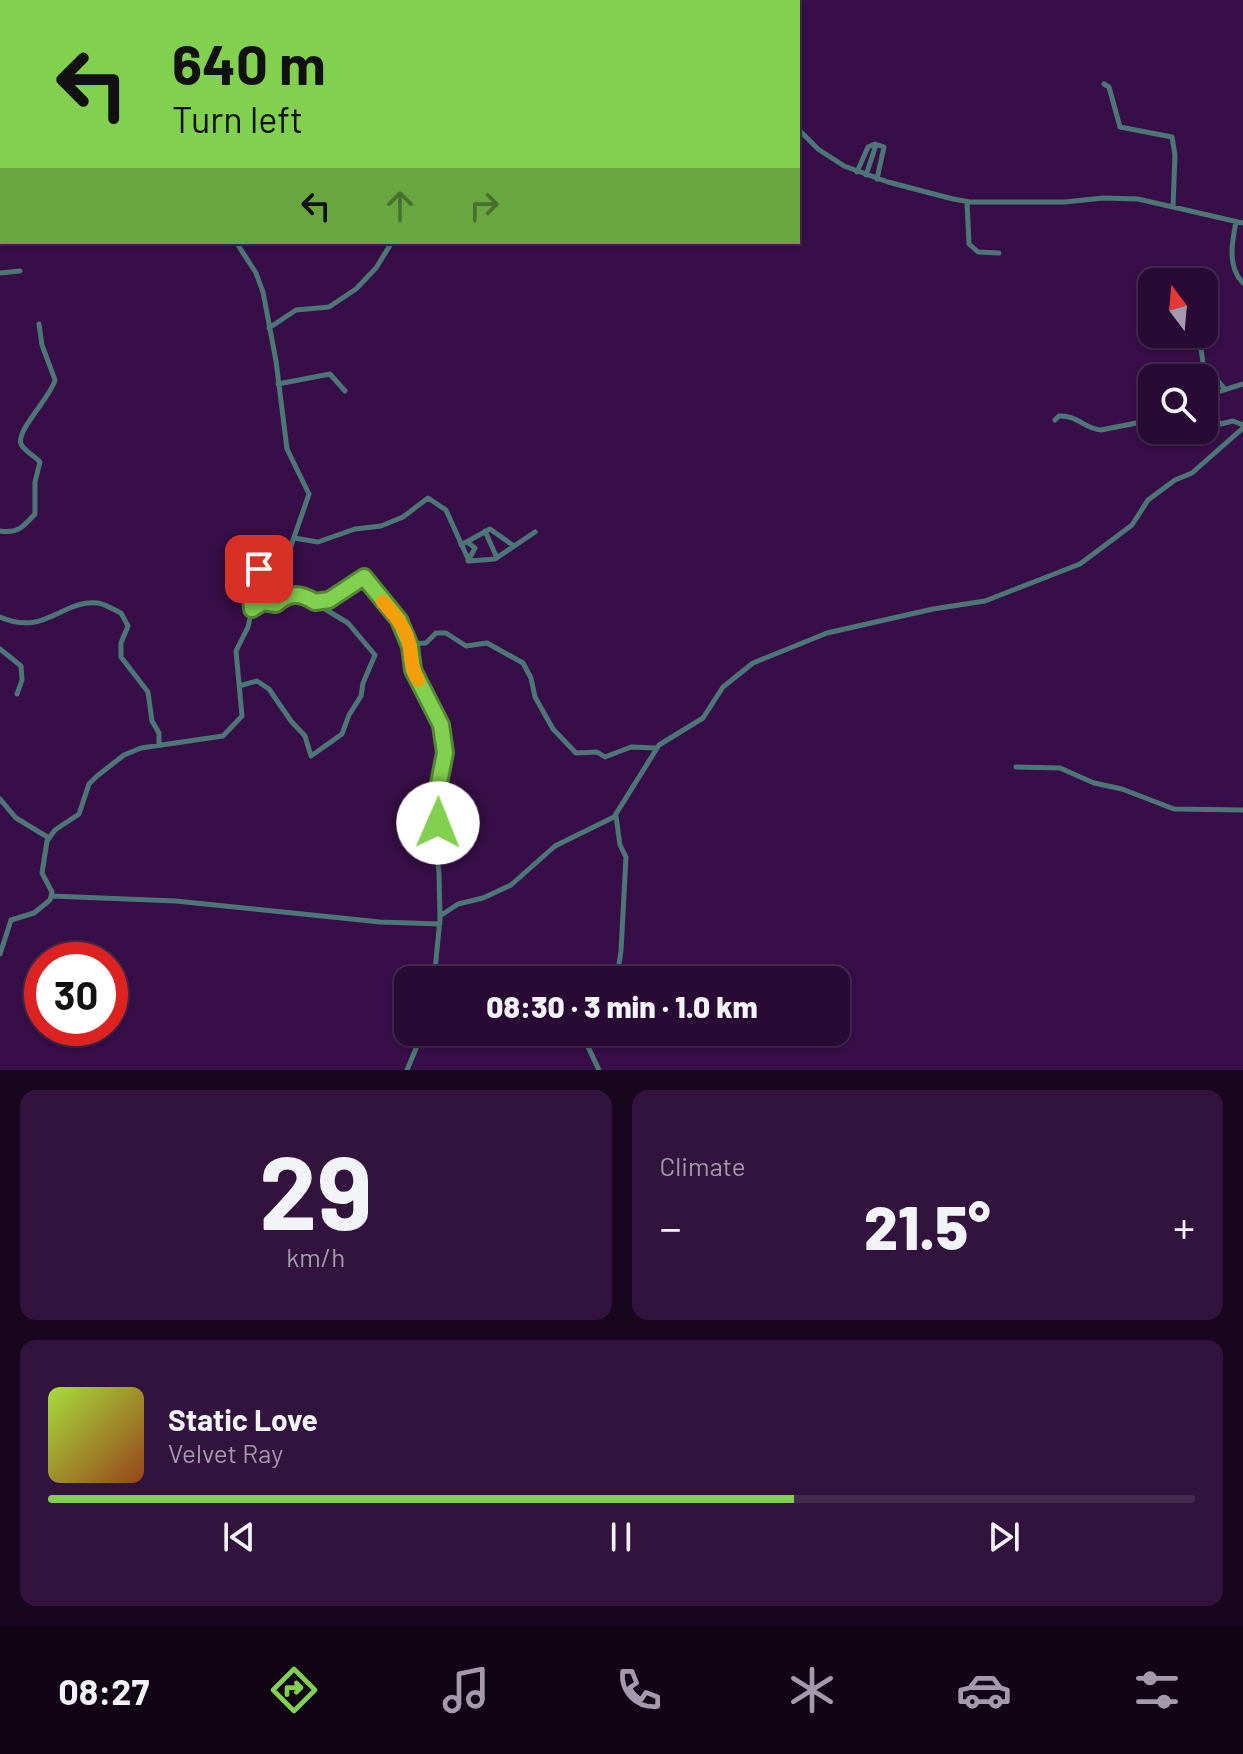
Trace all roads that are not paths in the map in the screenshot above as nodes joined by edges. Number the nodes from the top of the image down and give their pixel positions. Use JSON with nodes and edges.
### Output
{"nodes":[{"id":1,"x":1104,"y":84,"type":"dead end"},
{"id":2,"x":800,"y":131,"type":"edge"},
{"id":3,"x":876,"y":145,"type":"junction"},
{"id":4,"x":857,"y":172,"type":"junction"},
{"id":5,"x":866,"y":175,"type":"junction"},
{"id":6,"x":877,"y":179,"type":"junction"},
{"id":7,"x":967,"y":202,"type":"junction"},
{"id":8,"x":1173,"y":207,"type":"junction"},
{"id":9,"x":1240,"y":222,"type":"edge"},
{"id":10,"x":237,"y":244,"type":"edge"},
{"id":11,"x":391,"y":244,"type":"edge"},
{"id":12,"x":999,"y":253,"type":"dead end"},
{"id":13,"x":20,"y":271,"type":"dead end"},
{"id":14,"x":0,"y":273,"type":"edge"},
{"id":15,"x":1243,"y":283,"type":"edge"},
{"id":16,"x":39,"y":324,"type":"dead end"},
{"id":17,"x":269,"y":328,"type":"junction"},
{"id":18,"x":1201,"y":348,"type":"edge"},
{"id":19,"x":278,"y":384,"type":"junction"},
{"id":20,"x":1243,"y":384,"type":"edge"},
{"id":21,"x":1224,"y":388,"type":"junction"},
{"id":22,"x":1218,"y":390,"type":"edge"},
{"id":23,"x":345,"y":391,"type":"dead end"},
{"id":24,"x":1055,"y":420,"type":"dead end"},
{"id":25,"x":1218,"y":422,"type":"edge"},
{"id":26,"x":1138,"y":423,"type":"edge"},
{"id":27,"x":1243,"y":426,"type":"edge"},
{"id":28,"x":0,"y":531,"type":"edge"},
{"id":29,"x":485,"y":531,"type":"junction"},
{"id":30,"x":535,"y":532,"type":"dead end"},
{"id":31,"x":294,"y":538,"type":"junction"},
{"id":32,"x":464,"y":544,"type":"junction"},
{"id":33,"x":514,"y":546,"type":"junction"},
{"id":34,"x":497,"y":558,"type":"junction"},
{"id":35,"x":468,"y":561,"type":"junction"},
{"id":36,"x":315,"y":602,"type":"junction"},
{"id":37,"x":252,"y":609,"type":"junction"},
{"id":38,"x":0,"y":617,"type":"edge"},
{"id":39,"x":409,"y":644,"type":"junction"},
{"id":40,"x":0,"y":649,"type":"edge"},
{"id":41,"x":239,"y":686,"type":"junction"},
{"id":42,"x":17,"y":694,"type":"dead end"},
{"id":43,"x":159,"y":745,"type":"junction"},
{"id":44,"x":657,"y":748,"type":"junction"},
{"id":45,"x":1016,"y":767,"type":"dead end"},
{"id":46,"x":0,"y":799,"type":"edge"},
{"id":47,"x":1243,"y":810,"type":"edge"},
{"id":48,"x":615,"y":815,"type":"junction"},
{"id":49,"x":49,"y":838,"type":"junction"},
{"id":50,"x":52,"y":896,"type":"junction"},
{"id":51,"x":440,"y":916,"type":"junction"},
{"id":52,"x":440,"y":924,"type":"junction"},
{"id":53,"x":0,"y":954,"type":"edge"},
{"id":54,"x":436,"y":966,"type":"edge"},
{"id":55,"x":618,"y":966,"type":"edge"},
{"id":56,"x":417,"y":1046,"type":"edge"},
{"id":57,"x":588,"y":1046,"type":"edge"},
{"id":58,"x":407,"y":1070,"type":"edge"},
{"id":59,"x":599,"y":1070,"type":"edge"}],
"edges":[{"from":1,"to":8,"type":"street"},
{"from":2,"to":4,"type":"street"},
{"from":3,"to":4,"type":"street"},
{"from":3,"to":5,"type":"street"},
{"from":3,"to":6,"type":"street"},
{"from":4,"to":5,"type":"street"},
{"from":5,"to":6,"type":"street"},
{"from":6,"to":7,"type":"street"},
{"from":7,"to":8,"type":"street"},
{"from":7,"to":12,"type":"street"},
{"from":8,"to":9,"type":"street"},
{"from":9,"to":15,"type":"street"},
{"from":10,"to":17,"type":"street"},
{"from":11,"to":17,"type":"street"},
{"from":13,"to":14,"type":"street"},
{"from":16,"to":28,"type":"street"},
{"from":17,"to":19,"type":"street"},
{"from":18,"to":21,"type":"street"},
{"from":19,"to":23,"type":"street"},
{"from":19,"to":31,"type":"street"},
{"from":20,"to":21,"type":"street"},
{"from":21,"to":22,"type":"street"},
{"from":24,"to":26,"type":"street"},
{"from":25,"to":27,"type":"street"},
{"from":27,"to":44,"type":"street"},
{"from":29,"to":32,"type":"street"},
{"from":29,"to":33,"type":"street"},
{"from":29,"to":34,"type":"street"},
{"from":30,"to":33,"type":"street"},
{"from":31,"to":32,"type":"street"},
{"from":31,"to":37,"type":"street"},
{"from":32,"to":35,"type":"street"},
{"from":32,"to":35,"type":"street"},
{"from":33,"to":34,"type":"street"},
{"from":34,"to":35,"type":"street"},
{"from":36,"to":37,"type":"street"},
{"from":36,"to":39,"type":"street"},
{"from":36,"to":41,"type":"street"},
{"from":37,"to":41,"type":"street"},
{"from":38,"to":43,"type":"street"},
{"from":39,"to":44,"type":"street"},
{"from":39,"to":51,"type":"street"},
{"from":40,"to":42,"type":"street"},
{"from":41,"to":43,"type":"street"},
{"from":43,"to":49,"type":"street"},
{"from":44,"to":48,"type":"street"},
{"from":45,"to":47,"type":"street"},
{"from":46,"to":49,"type":"street"},
{"from":48,"to":51,"type":"street"},
{"from":48,"to":55,"type":"street"},
{"from":49,"to":50,"type":"street"},
{"from":50,"to":52,"type":"street"},
{"from":50,"to":53,"type":"street"},
{"from":51,"to":52,"type":"street"},
{"from":52,"to":54,"type":"street"},
{"from":56,"to":58,"type":"street"},
{"from":57,"to":59,"type":"street"}]}
